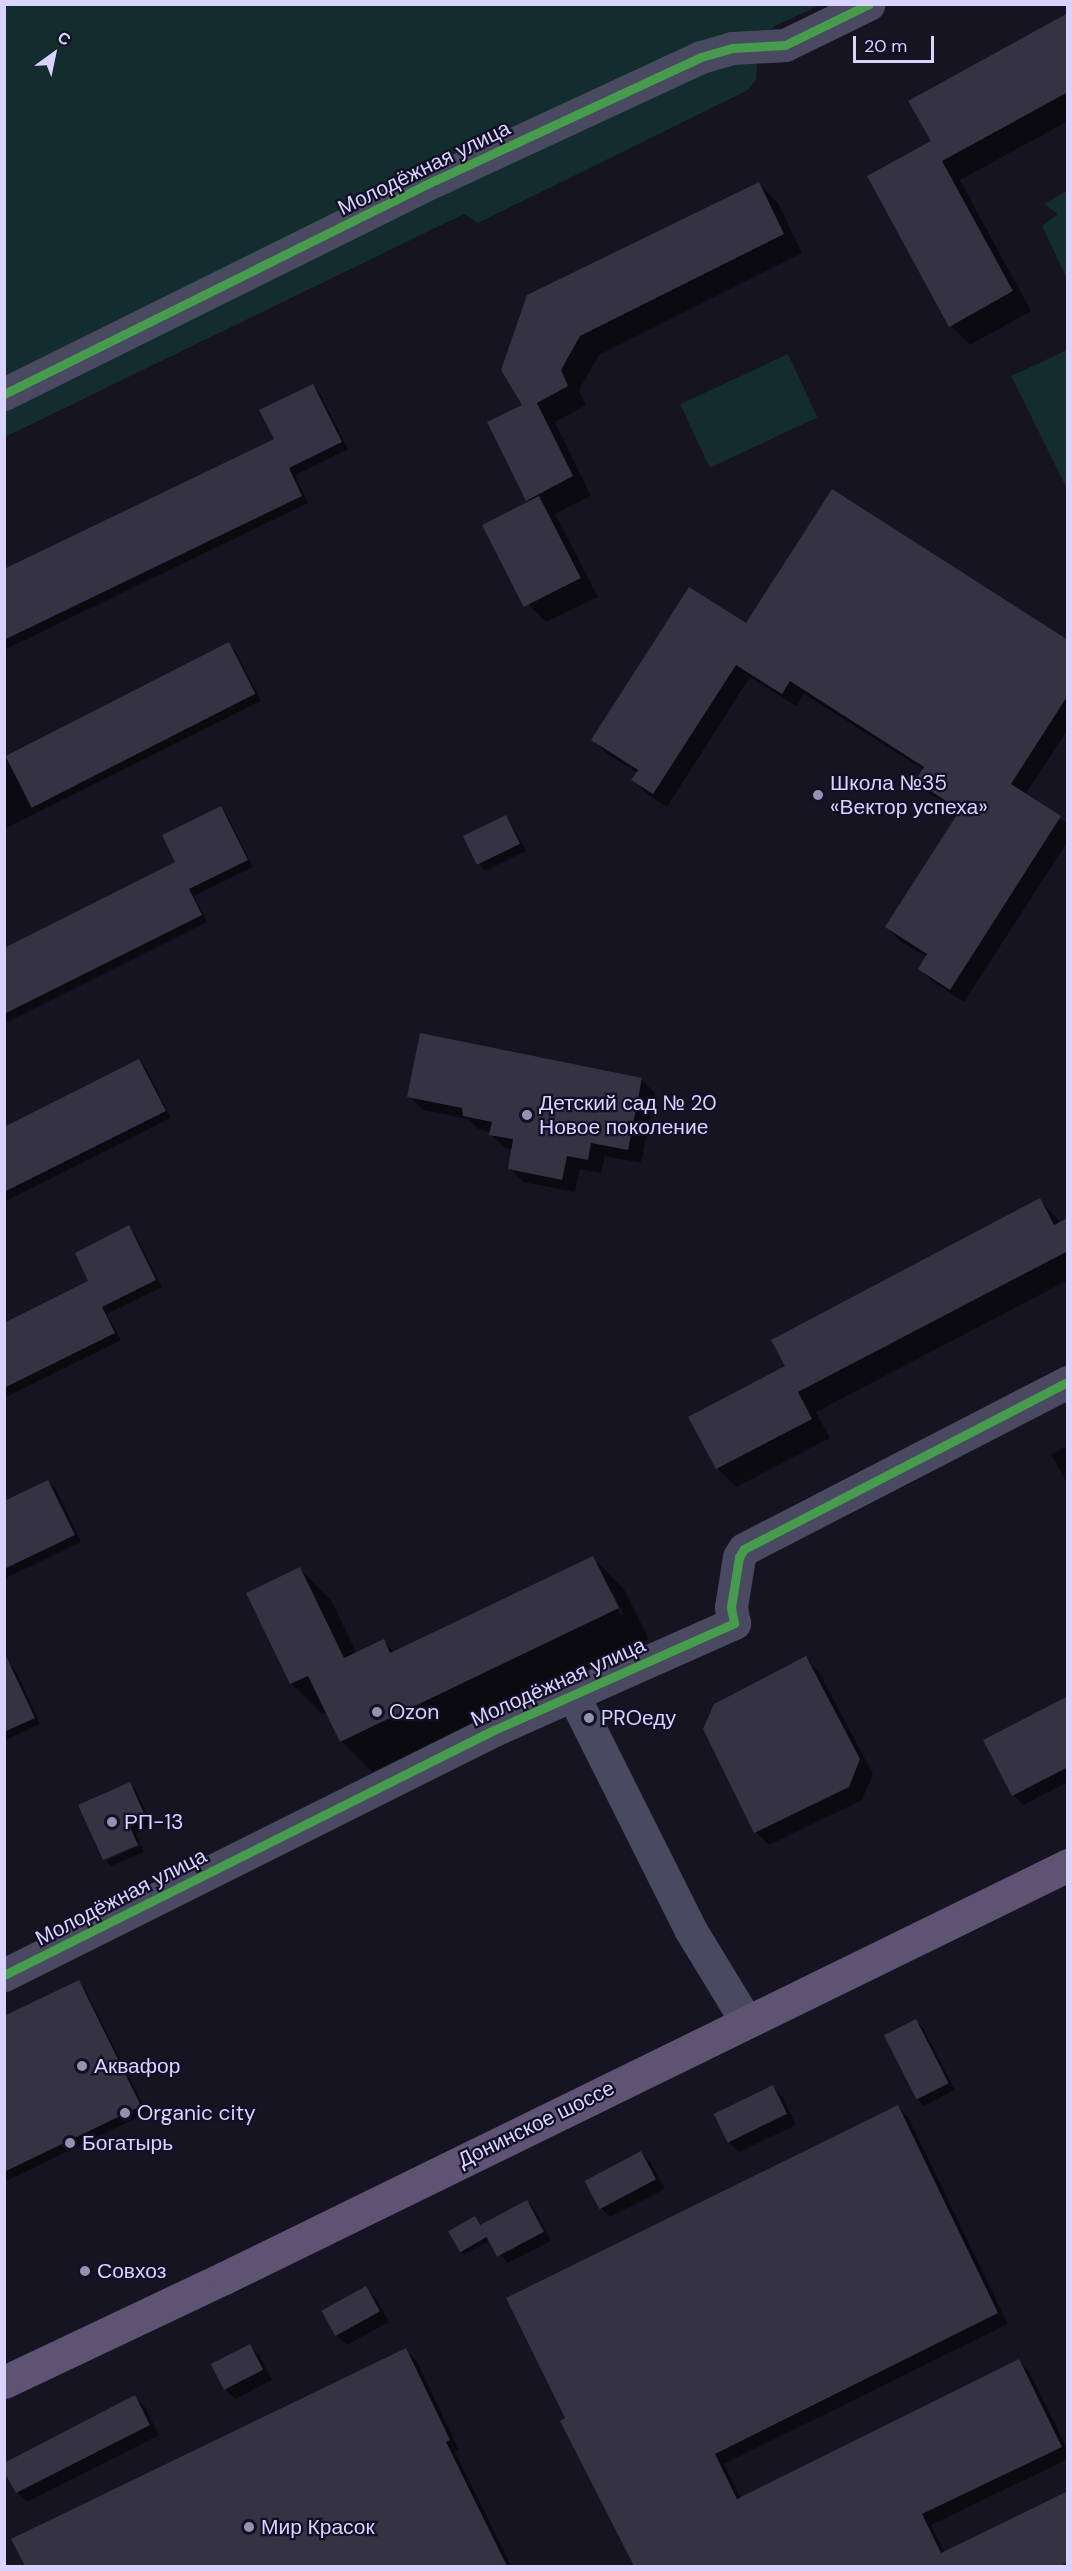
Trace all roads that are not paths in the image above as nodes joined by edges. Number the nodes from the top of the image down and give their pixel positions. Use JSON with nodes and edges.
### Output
{"nodes":[{"id":1,"x":869,"y":4,"type":"edge"},
{"id":2,"x":4,"y":394,"type":"edge"},
{"id":3,"x":1068,"y":1382,"type":"edge"},
{"id":4,"x":573,"y":1695,"type":"junction"},
{"id":5,"x":1068,"y":1865,"type":"edge"},
{"id":6,"x":4,"y":1975,"type":"edge"},
{"id":7,"x":746,"y":2021,"type":"junction"},
{"id":8,"x":4,"y":2382,"type":"edge"}],
"edges":[{"from":1,"to":2,"type":"street","name":"Молодёжная улица"},
{"from":3,"to":4,"type":"street","name":"Молодёжная улица"},
{"from":4,"to":6,"type":"street","name":"Молодёжная улица"},
{"from":4,"to":7,"type":"street"},
{"from":5,"to":7,"type":"main road","name":"Донинское шоссе"},
{"from":7,"to":8,"type":"main road","name":"Донинское шоссе"}]}
